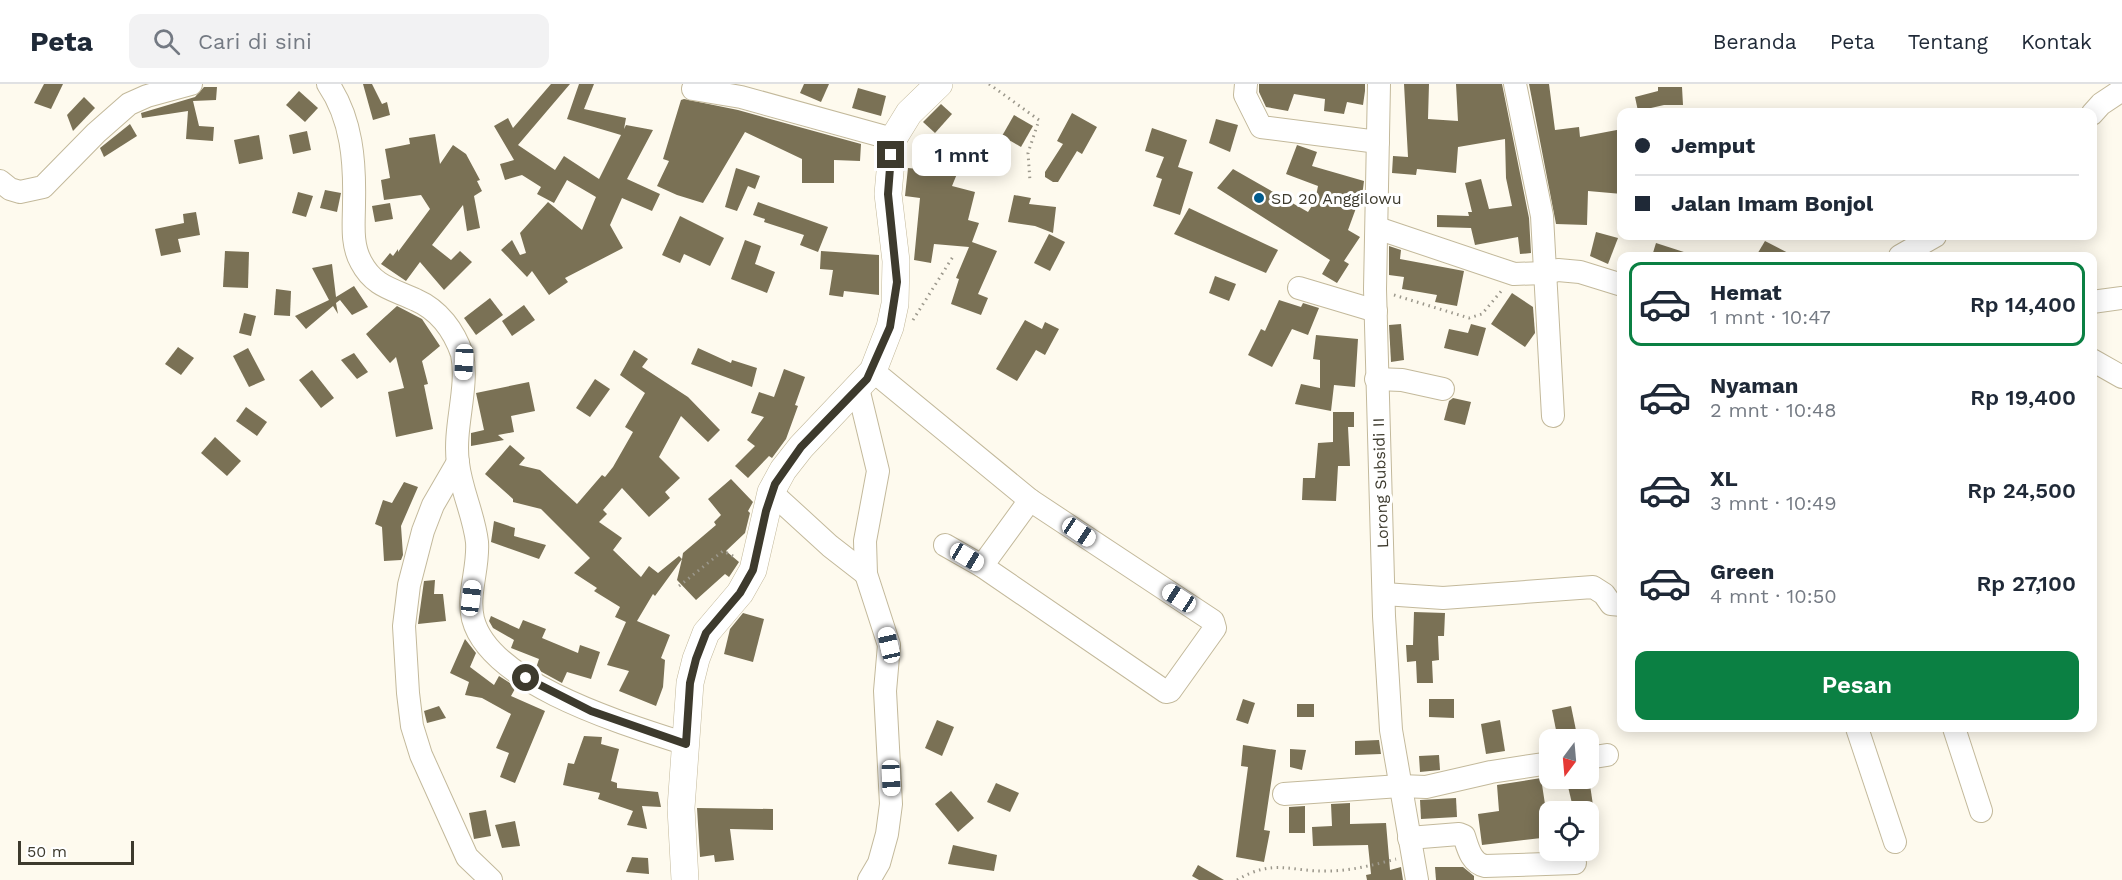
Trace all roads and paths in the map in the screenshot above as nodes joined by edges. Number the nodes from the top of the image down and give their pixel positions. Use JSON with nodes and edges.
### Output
{"nodes":[{"id":1,"x":191,"y":84,"type":"edge"},
{"id":2,"x":328,"y":84,"type":"edge"},
{"id":3,"x":939,"y":84,"type":"edge"},
{"id":4,"x":989,"y":84,"type":"edge"},
{"id":5,"x":1246,"y":84,"type":"edge"},
{"id":6,"x":1379,"y":84,"type":"edge"},
{"id":7,"x":1515,"y":84,"type":"edge"},
{"id":8,"x":693,"y":89,"type":"dead end"},
{"id":9,"x":2122,"y":90,"type":"edge"},
{"id":10,"x":2097,"y":108,"type":"edge"},
{"id":11,"x":893,"y":139,"type":"junction"},
{"id":12,"x":1378,"y":142,"type":"junction"},
{"id":13,"x":0,"y":181,"type":"edge"},
{"id":14,"x":1030,"y":181,"type":"dead end"},
{"id":15,"x":1377,"y":228,"type":"junction"},
{"id":16,"x":1928,"y":240,"type":"edge"},
{"id":17,"x":1907,"y":252,"type":"edge"},
{"id":18,"x":954,"y":255,"type":"dead end"},
{"id":19,"x":1545,"y":273,"type":"junction"},
{"id":20,"x":1514,"y":274,"type":"junction"},
{"id":21,"x":1617,"y":283,"type":"edge"},
{"id":22,"x":1299,"y":288,"type":"dead end"},
{"id":23,"x":2122,"y":298,"type":"edge"},
{"id":24,"x":1375,"y":300,"type":"junction"},
{"id":25,"x":2097,"y":301,"type":"edge"},
{"id":26,"x":909,"y":326,"type":"dead end"},
{"id":27,"x":2097,"y":363,"type":"edge"},
{"id":28,"x":2122,"y":377,"type":"edge"},
{"id":29,"x":1376,"y":379,"type":"junction"},
{"id":30,"x":866,"y":380,"type":"junction"},
{"id":31,"x":1443,"y":389,"type":"dead end"},
{"id":32,"x":1553,"y":416,"type":"dead end"},
{"id":33,"x":458,"y":462,"type":"junction"},
{"id":34,"x":771,"y":492,"type":"junction"},
{"id":35,"x":1030,"y":500,"type":"junction"},
{"id":36,"x":945,"y":545,"type":"dead end"},
{"id":37,"x":982,"y":566,"type":"junction"},
{"id":38,"x":753,"y":570,"type":"junction"},
{"id":39,"x":866,"y":574,"type":"junction"},
{"id":40,"x":679,"y":586,"type":"dead end"},
{"id":41,"x":1384,"y":594,"type":"junction"},
{"id":42,"x":1617,"y":605,"type":"edge"},
{"id":43,"x":1858,"y":732,"type":"edge"},
{"id":44,"x":1955,"y":732,"type":"edge"},
{"id":45,"x":686,"y":744,"type":"junction"},
{"id":46,"x":1539,"y":765,"type":"edge"},
{"id":47,"x":1400,"y":786,"type":"junction"},
{"id":48,"x":1284,"y":794,"type":"dead end"},
{"id":49,"x":1981,"y":811,"type":"dead end"},
{"id":50,"x":1895,"y":842,"type":"dead end"},
{"id":51,"x":1411,"y":846,"type":"junction"},
{"id":52,"x":1575,"y":863,"type":"dead end"},
{"id":53,"x":490,"y":880,"type":"edge"},
{"id":54,"x":685,"y":880,"type":"edge"},
{"id":55,"x":869,"y":880,"type":"edge"},
{"id":56,"x":1238,"y":880,"type":"edge"},
{"id":57,"x":1417,"y":880,"type":"edge"}],
"edges":[{"from":1,"to":13,"type":"street"},
{"from":2,"to":33,"type":"street"},
{"from":3,"to":11,"type":"main road"},
{"from":4,"to":14,"type":"path"},
{"from":5,"to":12,"type":"street"},
{"from":6,"to":12,"type":"street","name":"Lorong Subsidi II"},
{"from":7,"to":19,"type":"street"},
{"from":8,"to":11,"type":"street"},
{"from":9,"to":10,"type":"street"},
{"from":11,"to":30,"type":"main road"},
{"from":12,"to":15,"type":"street","name":"Lorong Subsidi II"},
{"from":15,"to":20,"type":"street"},
{"from":15,"to":24,"type":"street","name":"Lorong Subsidi II"},
{"from":16,"to":17,"type":"street"},
{"from":18,"to":26,"type":"path"},
{"from":19,"to":20,"type":"street"},
{"from":19,"to":21,"type":"street"},
{"from":19,"to":32,"type":"street"},
{"from":20,"to":24,"type":"path"},
{"from":22,"to":24,"type":"street"},
{"from":23,"to":25,"type":"street"},
{"from":24,"to":29,"type":"street","name":"Lorong Subsidi II"},
{"from":27,"to":28,"type":"street"},
{"from":29,"to":31,"type":"street"},
{"from":29,"to":41,"type":"street","name":"Lorong Subsidi II"},
{"from":30,"to":34,"type":"main road"},
{"from":30,"to":35,"type":"street"},
{"from":30,"to":39,"type":"street"},
{"from":33,"to":45,"type":"street"},
{"from":33,"to":53,"type":"street"},
{"from":34,"to":38,"type":"main road"},
{"from":34,"to":39,"type":"street"},
{"from":35,"to":37,"type":"street"},
{"from":35,"to":37,"type":"street"},
{"from":36,"to":37,"type":"street"},
{"from":38,"to":40,"type":"path"},
{"from":38,"to":45,"type":"main road"},
{"from":39,"to":55,"type":"street"},
{"from":41,"to":42,"type":"street"},
{"from":41,"to":47,"type":"street","name":"Lorong Subsidi II"},
{"from":43,"to":50,"type":"street"},
{"from":44,"to":49,"type":"street"},
{"from":45,"to":54,"type":"main road"},
{"from":46,"to":47,"type":"street"},
{"from":47,"to":48,"type":"street"},
{"from":47,"to":51,"type":"street","name":"Lorong Subsidi II"},
{"from":51,"to":52,"type":"street"},
{"from":51,"to":56,"type":"path"},
{"from":51,"to":57,"type":"street","name":"Lorong Subsidi II"}]}
